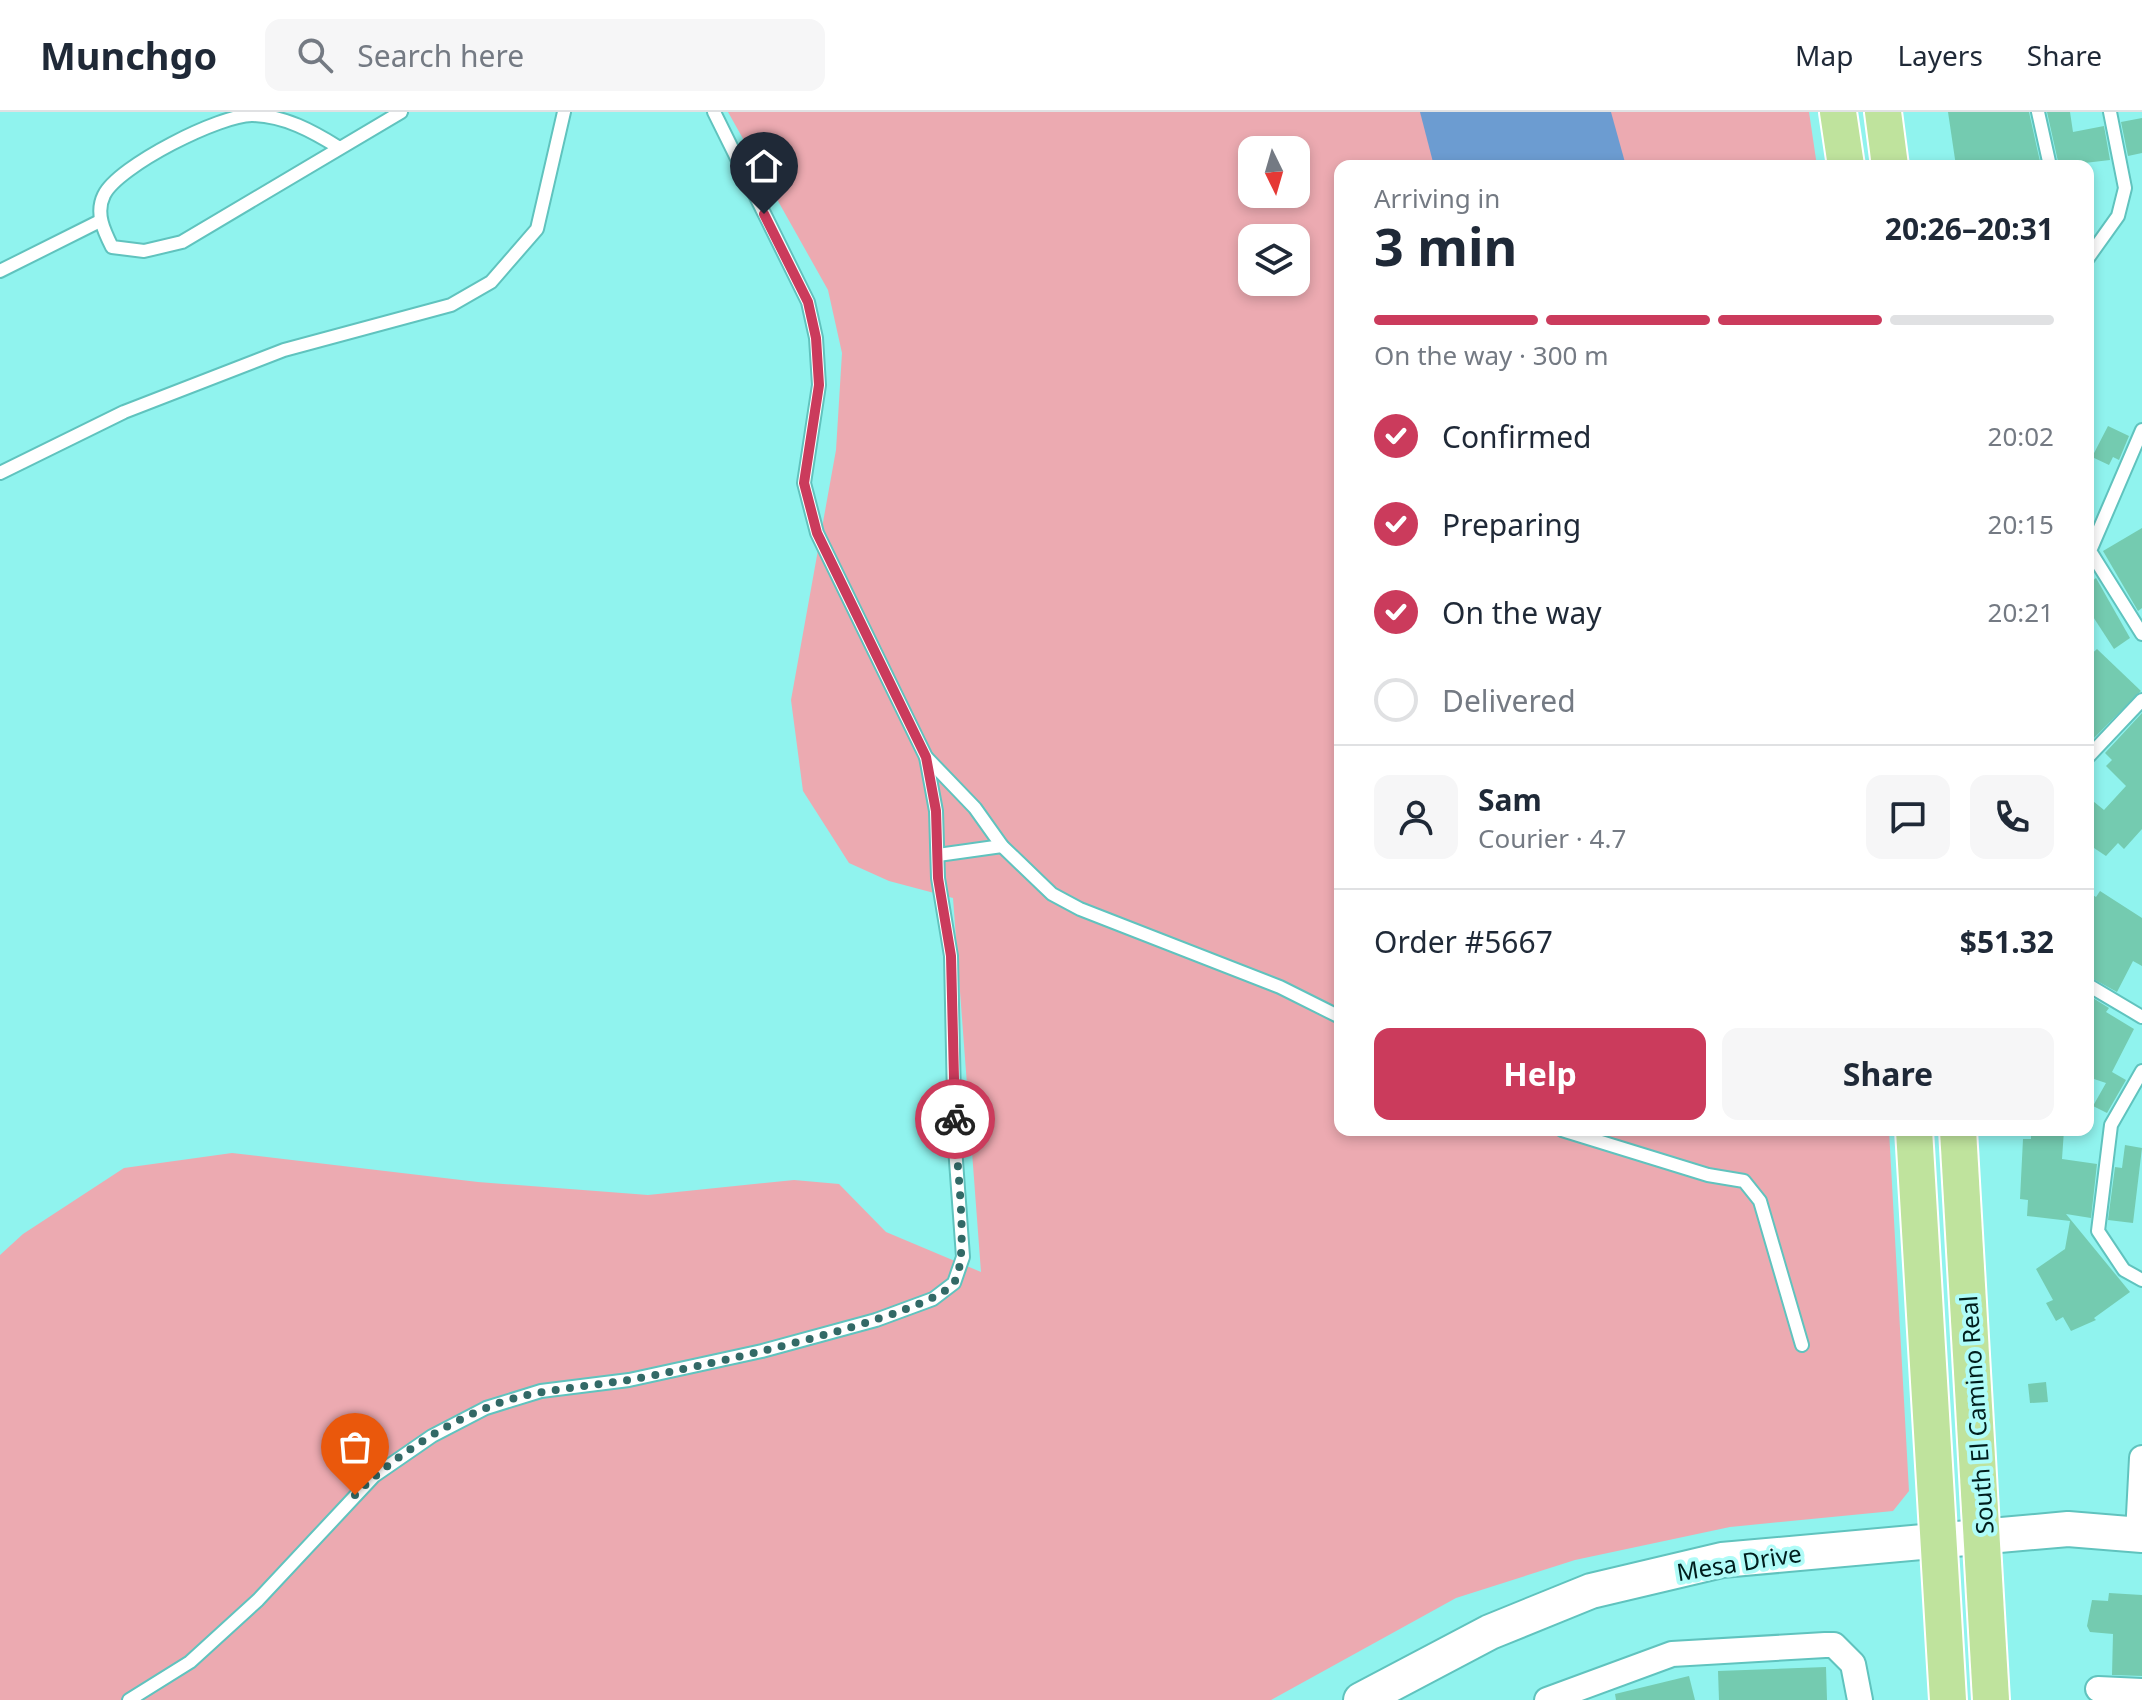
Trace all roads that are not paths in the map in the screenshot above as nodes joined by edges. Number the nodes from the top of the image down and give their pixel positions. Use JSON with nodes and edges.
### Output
{"nodes":[{"id":1,"x":401,"y":112,"type":"edge"},
{"id":2,"x":564,"y":112,"type":"edge"},
{"id":3,"x":714,"y":112,"type":"edge"},
{"id":4,"x":1838,"y":112,"type":"edge"},
{"id":5,"x":1883,"y":112,"type":"edge"},
{"id":6,"x":2038,"y":112,"type":"edge"},
{"id":7,"x":2110,"y":112,"type":"edge"},
{"id":8,"x":251,"y":113,"type":"edge"},
{"id":9,"x":291,"y":117,"type":"edge"},
{"id":10,"x":338,"y":147,"type":"junction"},
{"id":11,"x":1845,"y":160,"type":"edge"},
{"id":12,"x":1889,"y":160,"type":"edge"},
{"id":13,"x":2049,"y":160,"type":"edge"},
{"id":14,"x":100,"y":221,"type":"junction"},
{"id":15,"x":2094,"y":250,"type":"edge"},
{"id":16,"x":0,"y":271,"type":"edge"},
{"id":17,"x":2142,"y":430,"type":"edge"},
{"id":18,"x":0,"y":473,"type":"edge"},
{"id":19,"x":2094,"y":542,"type":"edge"},
{"id":20,"x":2094,"y":557,"type":"edge"},
{"id":21,"x":2142,"y":634,"type":"edge"},
{"id":22,"x":2142,"y":700,"type":"edge"},
{"id":23,"x":2094,"y":751,"type":"edge"},
{"id":24,"x":926,"y":757,"type":"junction"},
{"id":25,"x":1002,"y":846,"type":"junction"},
{"id":26,"x":938,"y":855,"type":"junction"},
{"id":27,"x":2094,"y":989,"type":"edge"},
{"id":28,"x":1334,"y":1014,"type":"edge"},
{"id":29,"x":2142,"y":1017,"type":"edge"},
{"id":30,"x":2142,"y":1071,"type":"edge"},
{"id":31,"x":1581,"y":1136,"type":"edge"},
{"id":32,"x":1914,"y":1136,"type":"edge"},
{"id":33,"x":1958,"y":1136,"type":"edge"},
{"id":34,"x":2142,"y":1280,"type":"edge"},
{"id":35,"x":1802,"y":1345,"type":"dead end"},
{"id":36,"x":2142,"y":1458,"type":"edge"},
{"id":37,"x":1983,"y":1535,"type":"junction"},
{"id":38,"x":2140,"y":1535,"type":"edge"},
{"id":39,"x":1940,"y":1539,"type":"junction"},
{"id":40,"x":2098,"y":1689,"type":"dead end"},
{"id":41,"x":2142,"y":1691,"type":"edge"},
{"id":42,"x":129,"y":1700,"type":"edge"},
{"id":43,"x":1361,"y":1700,"type":"edge"},
{"id":44,"x":1547,"y":1700,"type":"edge"},
{"id":45,"x":1860,"y":1700,"type":"edge"},
{"id":46,"x":1948,"y":1700,"type":"edge"},
{"id":47,"x":1991,"y":1700,"type":"edge"}],
"edges":[{"from":1,"to":10,"type":"lane"},
{"from":2,"to":18,"type":"lane"},
{"from":3,"to":24,"type":"lane"},
{"from":4,"to":11,"type":"main road"},
{"from":5,"to":12,"type":"main road"},
{"from":6,"to":13,"type":"lane"},
{"from":7,"to":15,"type":"lane"},
{"from":8,"to":9,"type":"lane"},
{"from":8,"to":14,"type":"lane"},
{"from":9,"to":10,"type":"lane"},
{"from":10,"to":14,"type":"lane"},
{"from":14,"to":16,"type":"lane"},
{"from":17,"to":19,"type":"lane"},
{"from":20,"to":21,"type":"lane"},
{"from":22,"to":23,"type":"lane"},
{"from":24,"to":25,"type":"lane"},
{"from":24,"to":26,"type":"lane"},
{"from":25,"to":26,"type":"lane"},
{"from":25,"to":28,"type":"lane"},
{"from":26,"to":42,"type":"lane"},
{"from":27,"to":29,"type":"lane"},
{"from":30,"to":34,"type":"lane"},
{"from":31,"to":35,"type":"lane"},
{"from":32,"to":39,"type":"main road","name":"South El Camino Real"},
{"from":33,"to":37,"type":"main road","name":"South El Camino Real"},
{"from":36,"to":38,"type":"street"},
{"from":37,"to":38,"type":"main road","name":"Mesa Drive"},
{"from":37,"to":39,"type":"main road","name":"Mesa Drive"},
{"from":37,"to":47,"type":"main road","name":"South El Camino Real"},
{"from":39,"to":43,"type":"main road","name":"Mesa Drive"},
{"from":39,"to":46,"type":"main road","name":"South El Camino Real"},
{"from":40,"to":41,"type":"street"},
{"from":44,"to":45,"type":"street"}]}
